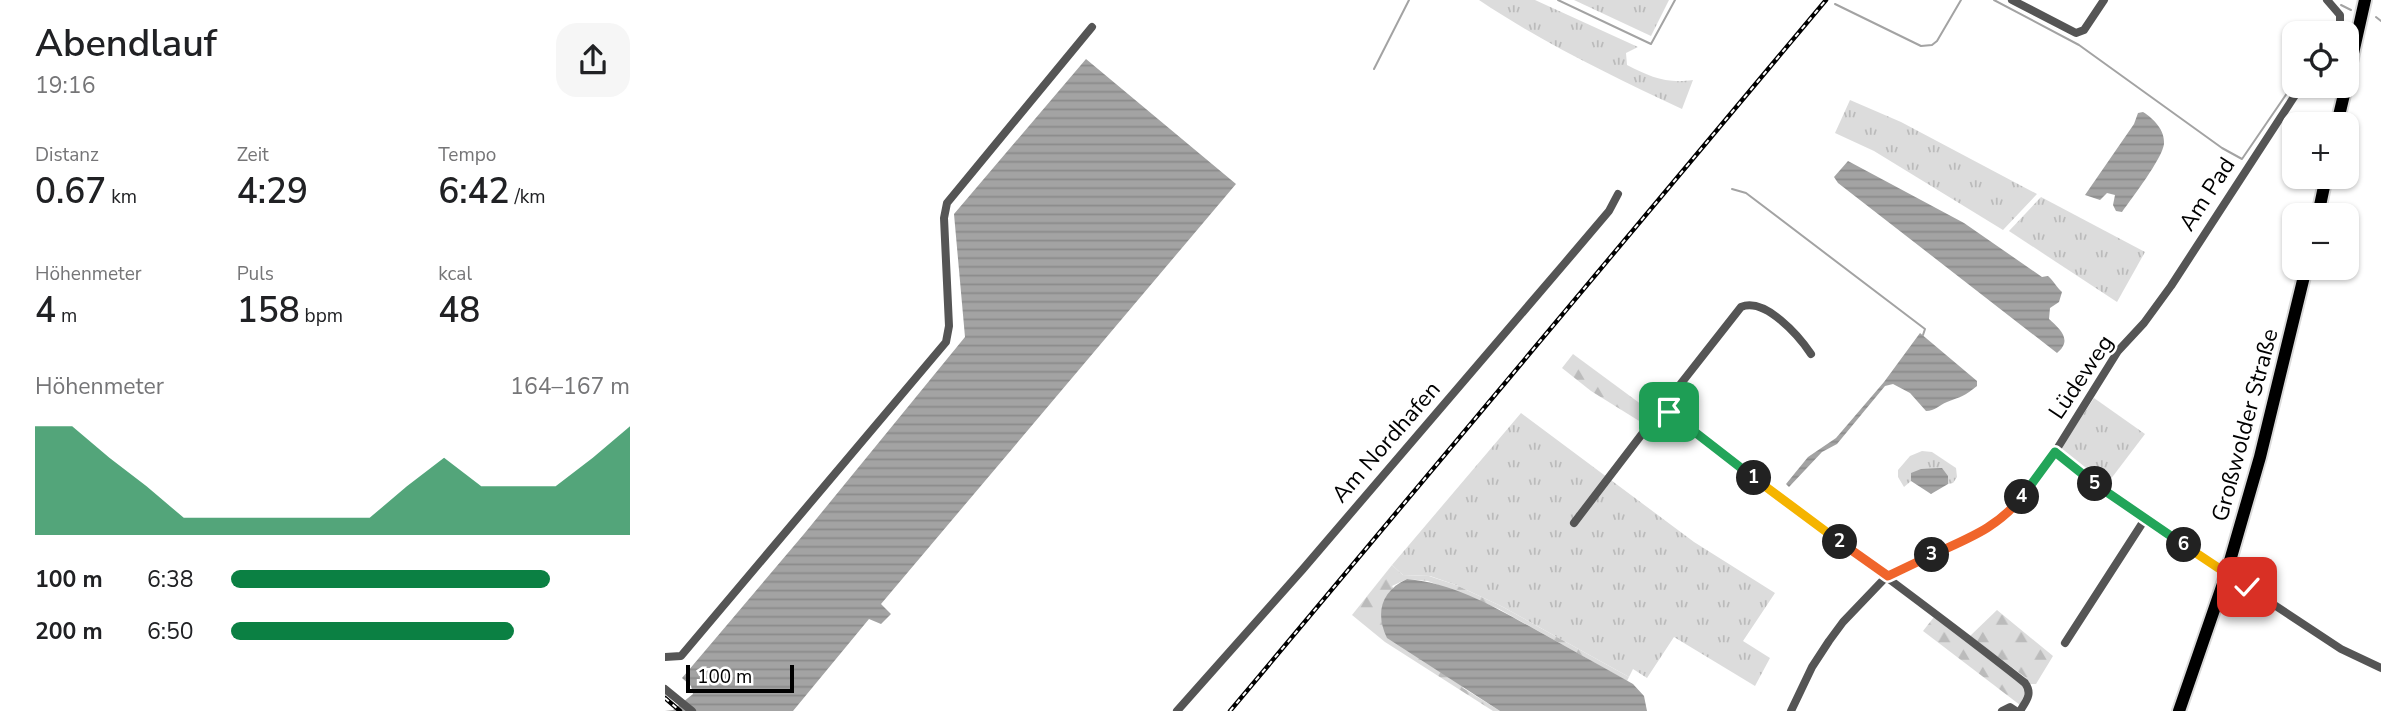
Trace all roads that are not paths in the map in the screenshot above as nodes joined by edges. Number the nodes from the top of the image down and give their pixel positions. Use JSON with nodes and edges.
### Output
{"nodes":[{"id":1,"x":2013,"y":0,"type":"edge"},
{"id":2,"x":2104,"y":0,"type":"edge"},
{"id":3,"x":2327,"y":0,"type":"edge"},
{"id":4,"x":2365,"y":0,"type":"edge"},
{"id":5,"x":2340,"y":21,"type":"edge"},
{"id":6,"x":1093,"y":27,"type":"dead end"},
{"id":7,"x":2359,"y":27,"type":"edge"},
{"id":8,"x":2293,"y":98,"type":"edge"},
{"id":9,"x":1618,"y":194,"type":"dead end"},
{"id":10,"x":2303,"y":280,"type":"edge"},
{"id":11,"x":2144,"y":323,"type":"joint"},
{"id":12,"x":1811,"y":354,"type":"dead end"},
{"id":13,"x":1668,"y":400,"type":"junction"},
{"id":14,"x":2055,"y":452,"type":"junction"},
{"id":15,"x":2145,"y":519,"type":"junction"},
{"id":16,"x":1574,"y":523,"type":"dead end"},
{"id":17,"x":1888,"y":576,"type":"junction"},
{"id":18,"x":2065,"y":643,"type":"dead end"},
{"id":19,"x":665,"y":657,"type":"edge"},
{"id":20,"x":2381,"y":668,"type":"edge"},
{"id":21,"x":668,"y":691,"type":"edge"},
{"id":22,"x":692,"y":711,"type":"edge"},
{"id":23,"x":1177,"y":711,"type":"edge"},
{"id":24,"x":1791,"y":711,"type":"edge"},
{"id":25,"x":2002,"y":711,"type":"edge"},
{"id":26,"x":2018,"y":711,"type":"edge"},
{"id":27,"x":2179,"y":711,"type":"edge"}],
"edges":[{"from":1,"to":2,"type":"street"},
{"from":3,"to":5,"type":"street"},
{"from":4,"to":7,"type":"main road"},
{"from":6,"to":19,"type":"street"},
{"from":8,"to":11,"type":"street","name":"Am Pad"},
{"from":9,"to":23,"type":"street","name":"Am Nordhafen"},
{"from":10,"to":27,"type":"main road","name":"Großwolder Straße"},
{"from":11,"to":14,"type":"street","name":"Lüdeweg"},
{"from":12,"to":13,"type":"street"},
{"from":13,"to":16,"type":"street"},
{"from":13,"to":17,"type":"street"},
{"from":14,"to":15,"type":"street"},
{"from":14,"to":17,"type":"street","name":"Lüdeweg"},
{"from":15,"to":18,"type":"street"},
{"from":15,"to":20,"type":"street","bridge":true},
{"from":17,"to":24,"type":"street","name":"Lüdeweg"},
{"from":17,"to":26,"type":"street"},
{"from":21,"to":22,"type":"street"},
{"from":25,"to":26,"type":"street"}]}
